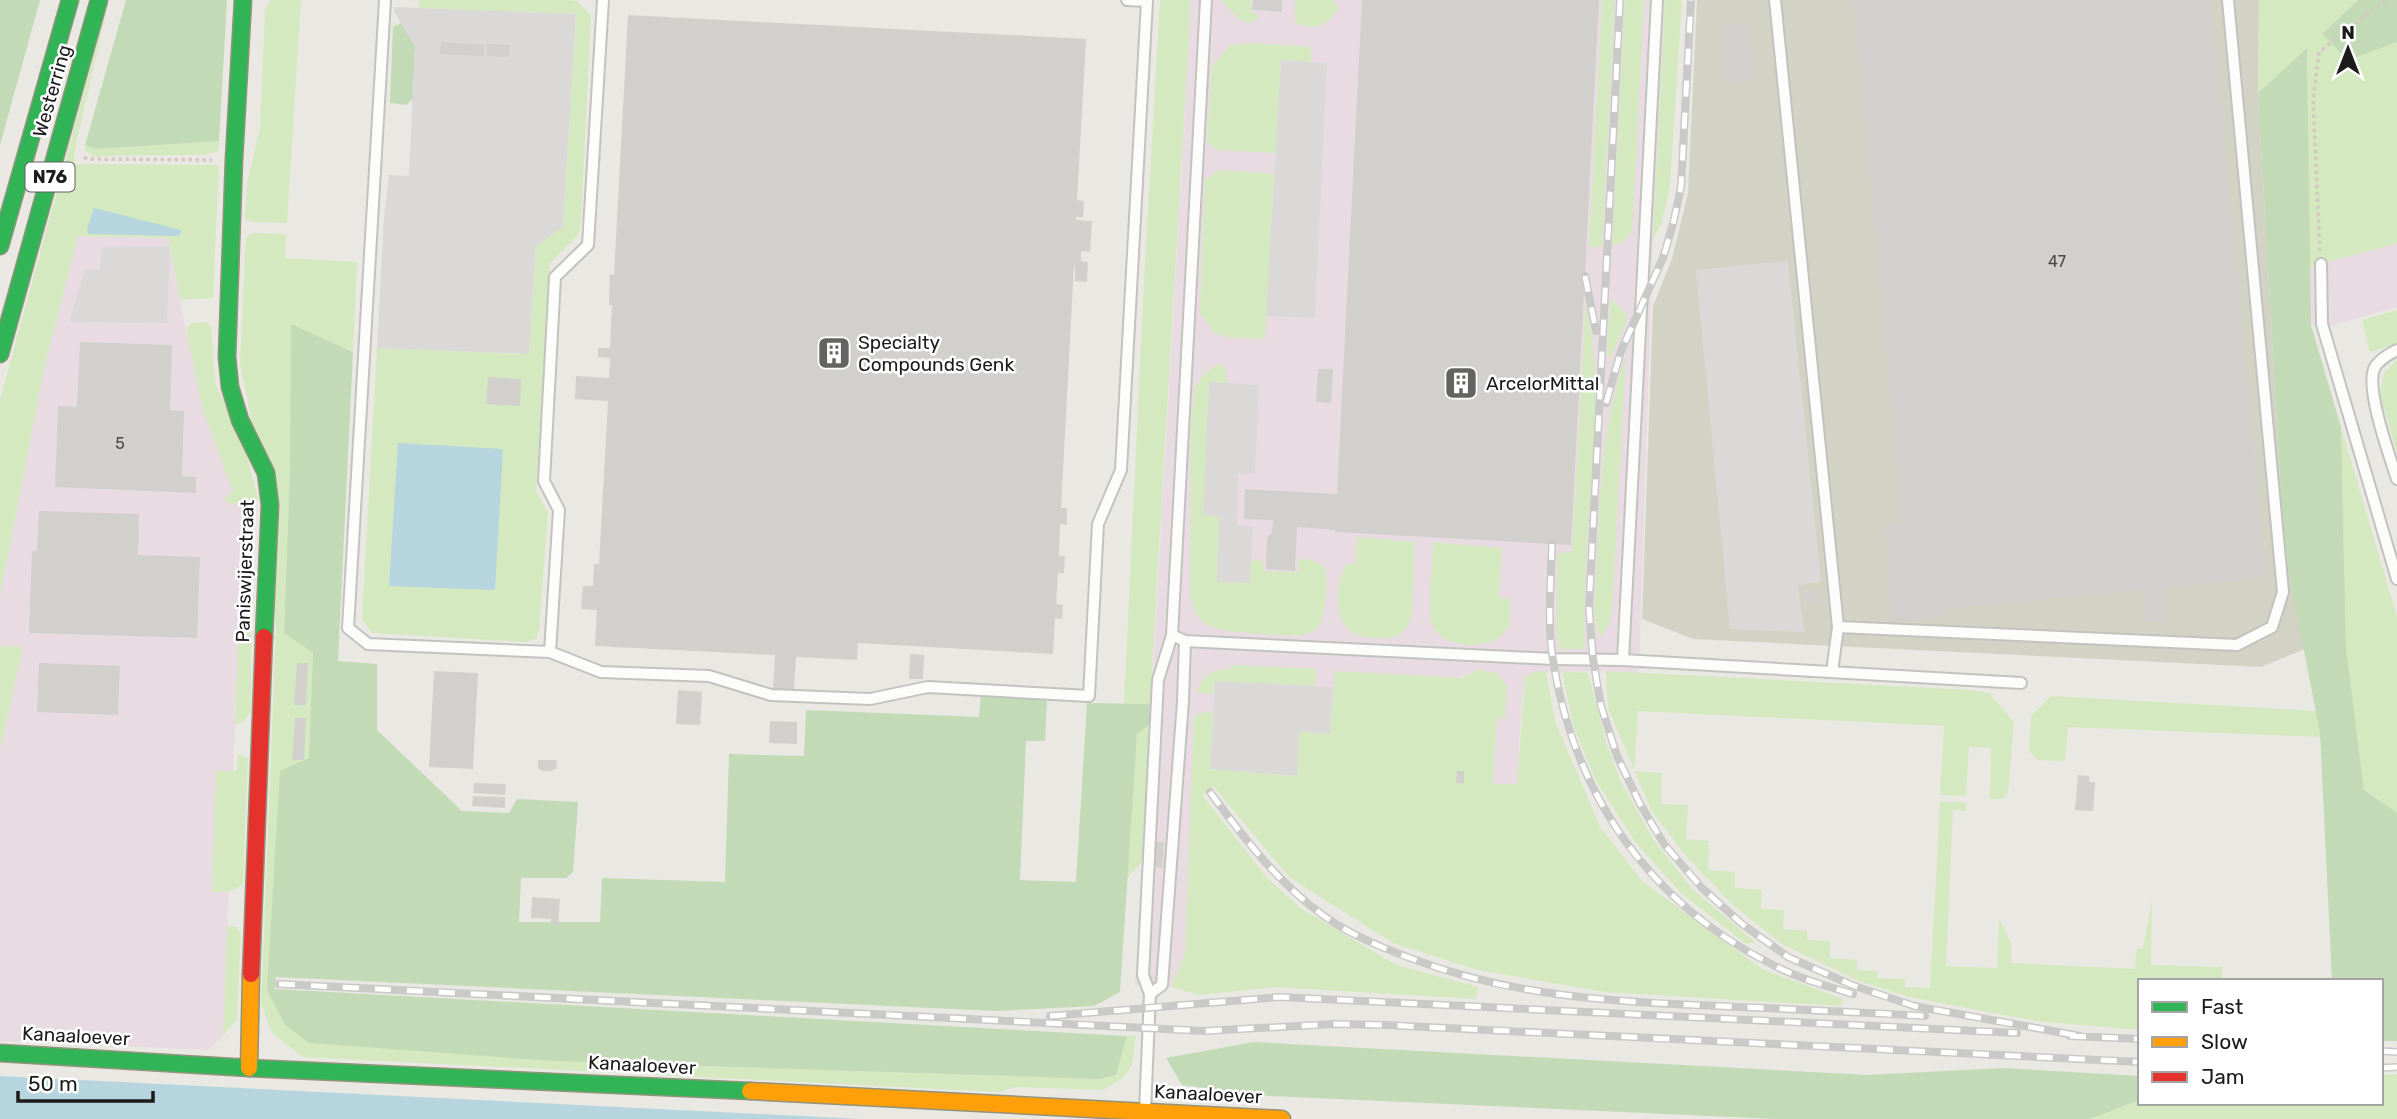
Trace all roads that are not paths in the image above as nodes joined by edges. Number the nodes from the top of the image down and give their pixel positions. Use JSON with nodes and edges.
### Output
{"nodes":[{"id":1,"x":70,"y":0,"type":"edge"},
{"id":2,"x":99,"y":0,"type":"edge"},
{"id":3,"x":243,"y":0,"type":"edge"},
{"id":4,"x":385,"y":0,"type":"edge"},
{"id":5,"x":603,"y":0,"type":"edge"},
{"id":6,"x":1127,"y":0,"type":"edge"},
{"id":7,"x":1206,"y":0,"type":"edge"},
{"id":8,"x":1657,"y":0,"type":"edge"},
{"id":9,"x":1775,"y":0,"type":"edge"},
{"id":10,"x":2228,"y":0,"type":"edge"},
{"id":11,"x":0,"y":246,"type":"edge"},
{"id":12,"x":2321,"y":264,"type":"road end"},
{"id":13,"x":2397,"y":350,"type":"edge"},
{"id":14,"x":0,"y":354,"type":"edge"},
{"id":15,"x":2397,"y":480,"type":"edge"},
{"id":16,"x":2397,"y":579,"type":"edge"},
{"id":17,"x":1838,"y":627,"type":"junction"},
{"id":18,"x":1172,"y":635,"type":"junction"},
{"id":19,"x":1185,"y":641,"type":"junction"},
{"id":20,"x":550,"y":652,"type":"junction"},
{"id":21,"x":1623,"y":660,"type":"junction"},
{"id":22,"x":1832,"y":672,"type":"junction"},
{"id":23,"x":2021,"y":683,"type":"dead end"},
{"id":24,"x":1150,"y":994,"type":"junction"},
{"id":25,"x":0,"y":1053,"type":"edge"},
{"id":26,"x":249,"y":1068,"type":"junction"},
{"id":27,"x":1145,"y":1112,"type":"junction"},
{"id":28,"x":1282,"y":1119,"type":"edge"}],
"edges":[{"from":1,"to":11,"type":"main road","name":"Westerring","number":"N76"},
{"from":2,"to":14,"type":"main road","name":"Westerring","number":"N76"},
{"from":3,"to":26,"type":"main road","name":"Paniswijerstraat"},
{"from":4,"to":20,"type":"lane"},
{"from":5,"to":20,"type":"lane"},
{"from":6,"to":20,"type":"lane"},
{"from":7,"to":18,"type":"lane"},
{"from":8,"to":21,"type":"lane"},
{"from":9,"to":17,"type":"lane"},
{"from":10,"to":17,"type":"lane"},
{"from":12,"to":16,"type":"lane"},
{"from":13,"to":15,"type":"lane"},
{"from":17,"to":22,"type":"lane"},
{"from":18,"to":19,"type":"lane"},
{"from":18,"to":24,"type":"lane"},
{"from":19,"to":21,"type":"lane"},
{"from":19,"to":24,"type":"lane"},
{"from":21,"to":22,"type":"lane"},
{"from":22,"to":23,"type":"lane"},
{"from":24,"to":27,"type":"lane"},
{"from":25,"to":26,"type":"main road","name":"Kanaaloever"},
{"from":26,"to":27,"type":"main road","name":"Kanaaloever"},
{"from":27,"to":28,"type":"main road","name":"Kanaaloever"}]}
